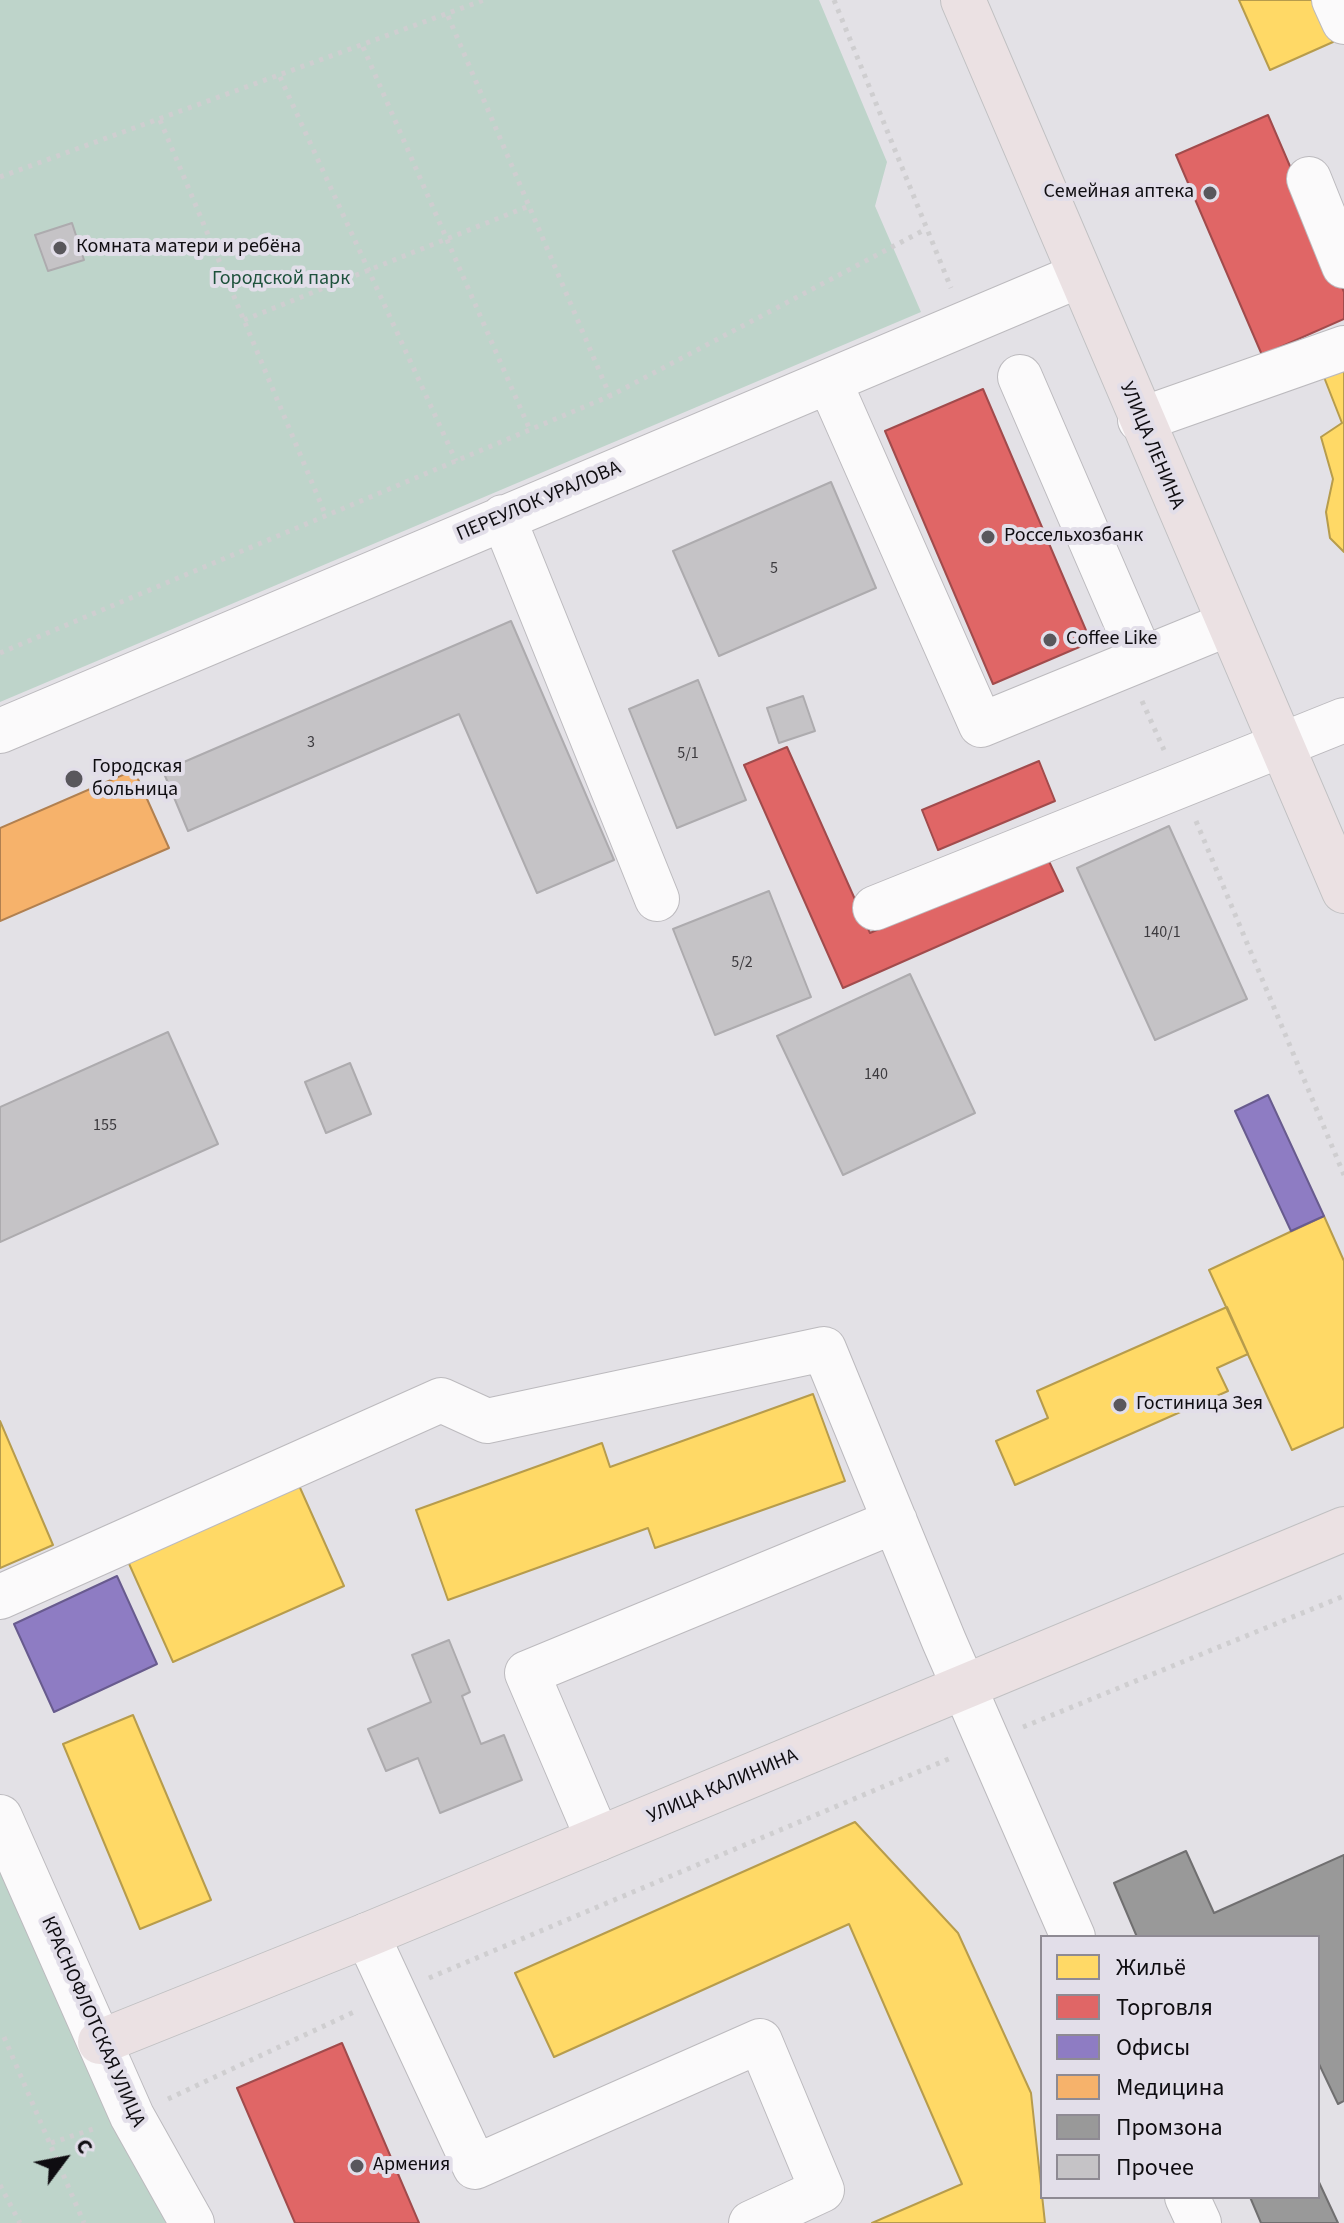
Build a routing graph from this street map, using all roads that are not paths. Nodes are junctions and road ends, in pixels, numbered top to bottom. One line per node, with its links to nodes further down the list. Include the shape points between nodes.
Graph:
1 (963, 0): 6 (main road, УЛИЦА ЛЕНИНА)
2 (1334, 0): 3 (street)
3 (1344, 22)
4 (1309, 179): 5 (street)
5 (1344, 266)
6 (1078, 276): 9 (street, ПЕРЕУЛОК УРАЛОВА); 10 (main road, УЛИЦА ЛЕНИНА)
7 (1344, 348): 10 (street)
8 (1020, 377): 13 (street)
9 (829, 381): 11 (street, ПЕРЕУЛОК УРАЛОВА); 13 (street, via 981,725)
10 (1140, 420): 12 (main road, УЛИЦА ЛЕНИНА)
11 (503, 517): 15 (street, ПЕРЕУЛОК УРАЛОВА); 19 (street)
12 (1228, 624): 13 (street); 16 (main road, УЛИЦА ЛЕНИНА)
13 (1141, 657)
14 (1344, 720): 16 (street)
15 (0, 731)
16 (1280, 744): 17 (main road, УЛИЦА ЛЕНИНА); 20 (street)
17 (1333, 836): 18 (main road, УЛИЦА ЛЕНИНА)
18 (1344, 891)
19 (657, 899)
20 (875, 908)
21 (895, 1521): 23 (street, via 824,1349 487,1421 441,1400); 24 (street); 26 (street, via 527,1673)
22 (1344, 1529): 24 (main road, УЛИЦА КАЛИНИНА)
23 (0, 1597)
24 (964, 1686): 26 (main road, УЛИЦА КАЛИНИНА); 28 (street)
25 (0, 1817): 29 (street, КРАСНОФЛОТСКАЯ УЛИЦА)
26 (598, 1839): 27 (main road, УЛИЦА КАЛИНИНА)
27 (367, 1935): 29 (main road, УЛИЦА КАЛИНИНА); 32 (street, via 475,2167 760,2041 822,2190)
28 (1072, 1935)
29 (100, 2042): 31 (street, КРАСНОФЛОТСКАЯ УЛИЦА, via 132,2116)
30 (1188, 2199): 33 (street)
31 (192, 2223)
32 (751, 2223)
33 (1199, 2223)

